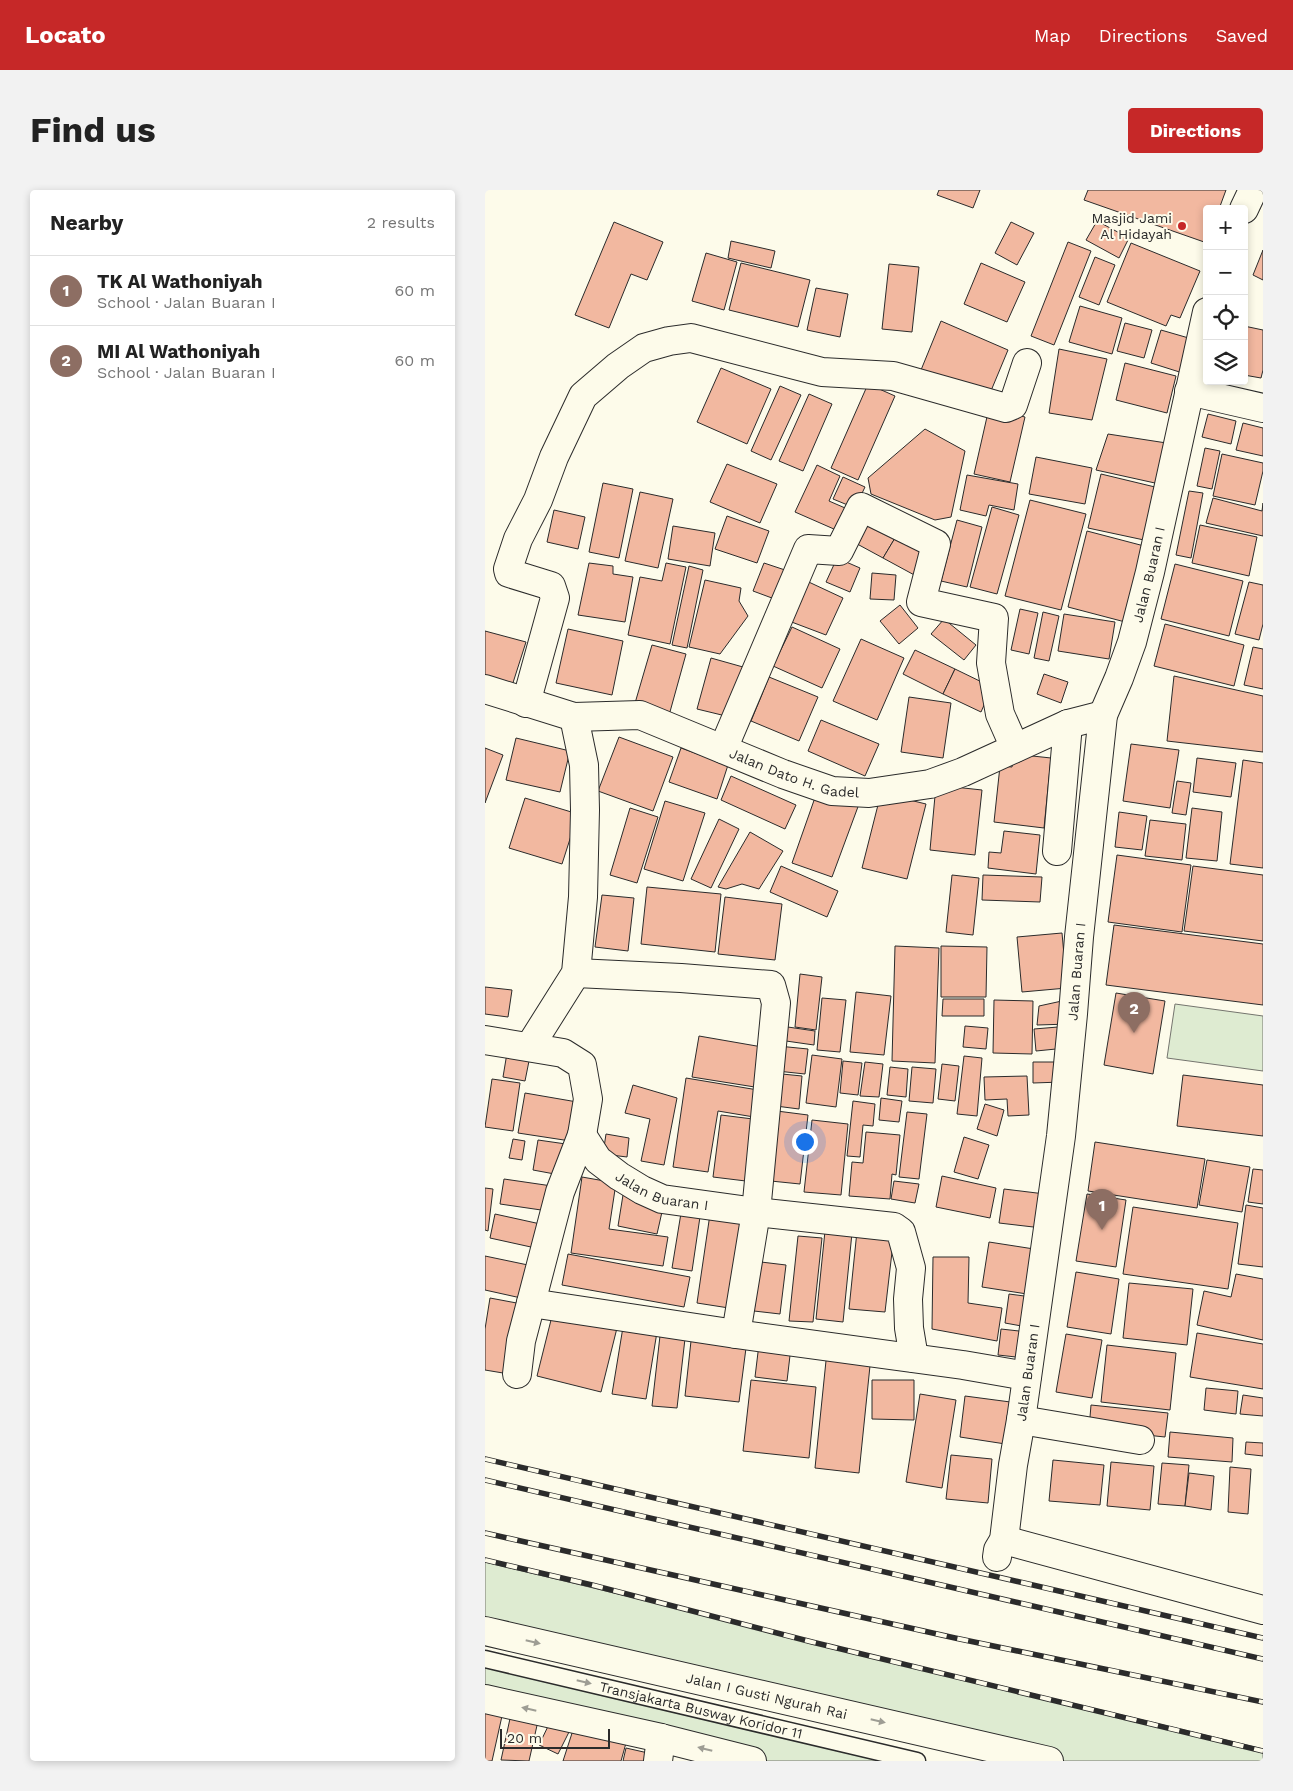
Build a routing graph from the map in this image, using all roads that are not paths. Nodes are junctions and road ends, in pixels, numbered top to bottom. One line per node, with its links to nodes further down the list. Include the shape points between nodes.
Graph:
1 (1253, 190): 2 (street)
2 (1246, 205)
3 (1203, 330): 5 (street, Jalan Buaran I)
4 (1027, 363): 8 (street, via 1013,405 1006,408 893,376 822,372 691,338 644,348 583,396 507,569 509,573 551,586 555,598)
5 (1189, 391): 6 (street); 9 (street, Jalan Buaran I, via 1134,634)
6 (1263, 408)
7 (485, 688): 8 (street, Jalan Dato H. Gadel)
8 (526, 703): 10 (street, Jalan Dato H. Gadel)
9 (1103, 715): 11 (street, Jalan Dato H. Gadel); 24 (street, Jalan Buaran I, via 1061,1136)
10 (573, 718): 12 (street, Jalan Dato H. Gadel, via 639,715); 15 (street, via 584,765 585,810 583,897)
11 (1068, 724): 13 (street, Jalan Dato H. Gadel); 14 (street)
12 (723, 748): 13 (street, Jalan Dato H. Gadel, via 832,791 869,793 930,784); 13 (street, via 808,550 839,551 861,507 936,544 921,602 994,618 991,663 1000,714)
13 (1015, 748)
14 (1057, 851)
15 (576, 973): 17 (street); 19 (street, via 771,985 776,1003)
16 (485, 1040): 17 (street)
17 (530, 1046): 18 (street, via 563,1053 583,1065 587,1099)
18 (582, 1135): 19 (street, Jalan Buaran I, via 598,1160 619,1176 662,1199); 20 (street, via 561,1192)
19 (756, 1212): 21 (street); 22 (street, Jalan Buaran I, via 894,1227 901,1232 911,1268 908,1299)
20 (531, 1303): 21 (street); 23 (street)
21 (736, 1334): 22 (street)
22 (914, 1358): 24 (street)
23 (517, 1374)
24 (1027, 1376): 25 (street, Jalan Buaran I)
25 (1021, 1420): 26 (street); 27 (street, Jalan Buaran I, via 1000,1549)
26 (1140, 1440)
27 (1263, 1610)
28 (485, 1631): 34 (street, Jalan I Gusti Ngurah Rai, one-way to 34)
29 (485, 1659): 33 (lane, Transjakarta Busway Koridor 11, one-way to 33)
30 (485, 1699): 31 (street, one-way to 30)
31 (660, 1749): 32 (street, one-way to 31)
32 (752, 1761)
33 (917, 1761)
34 (1049, 1761)

